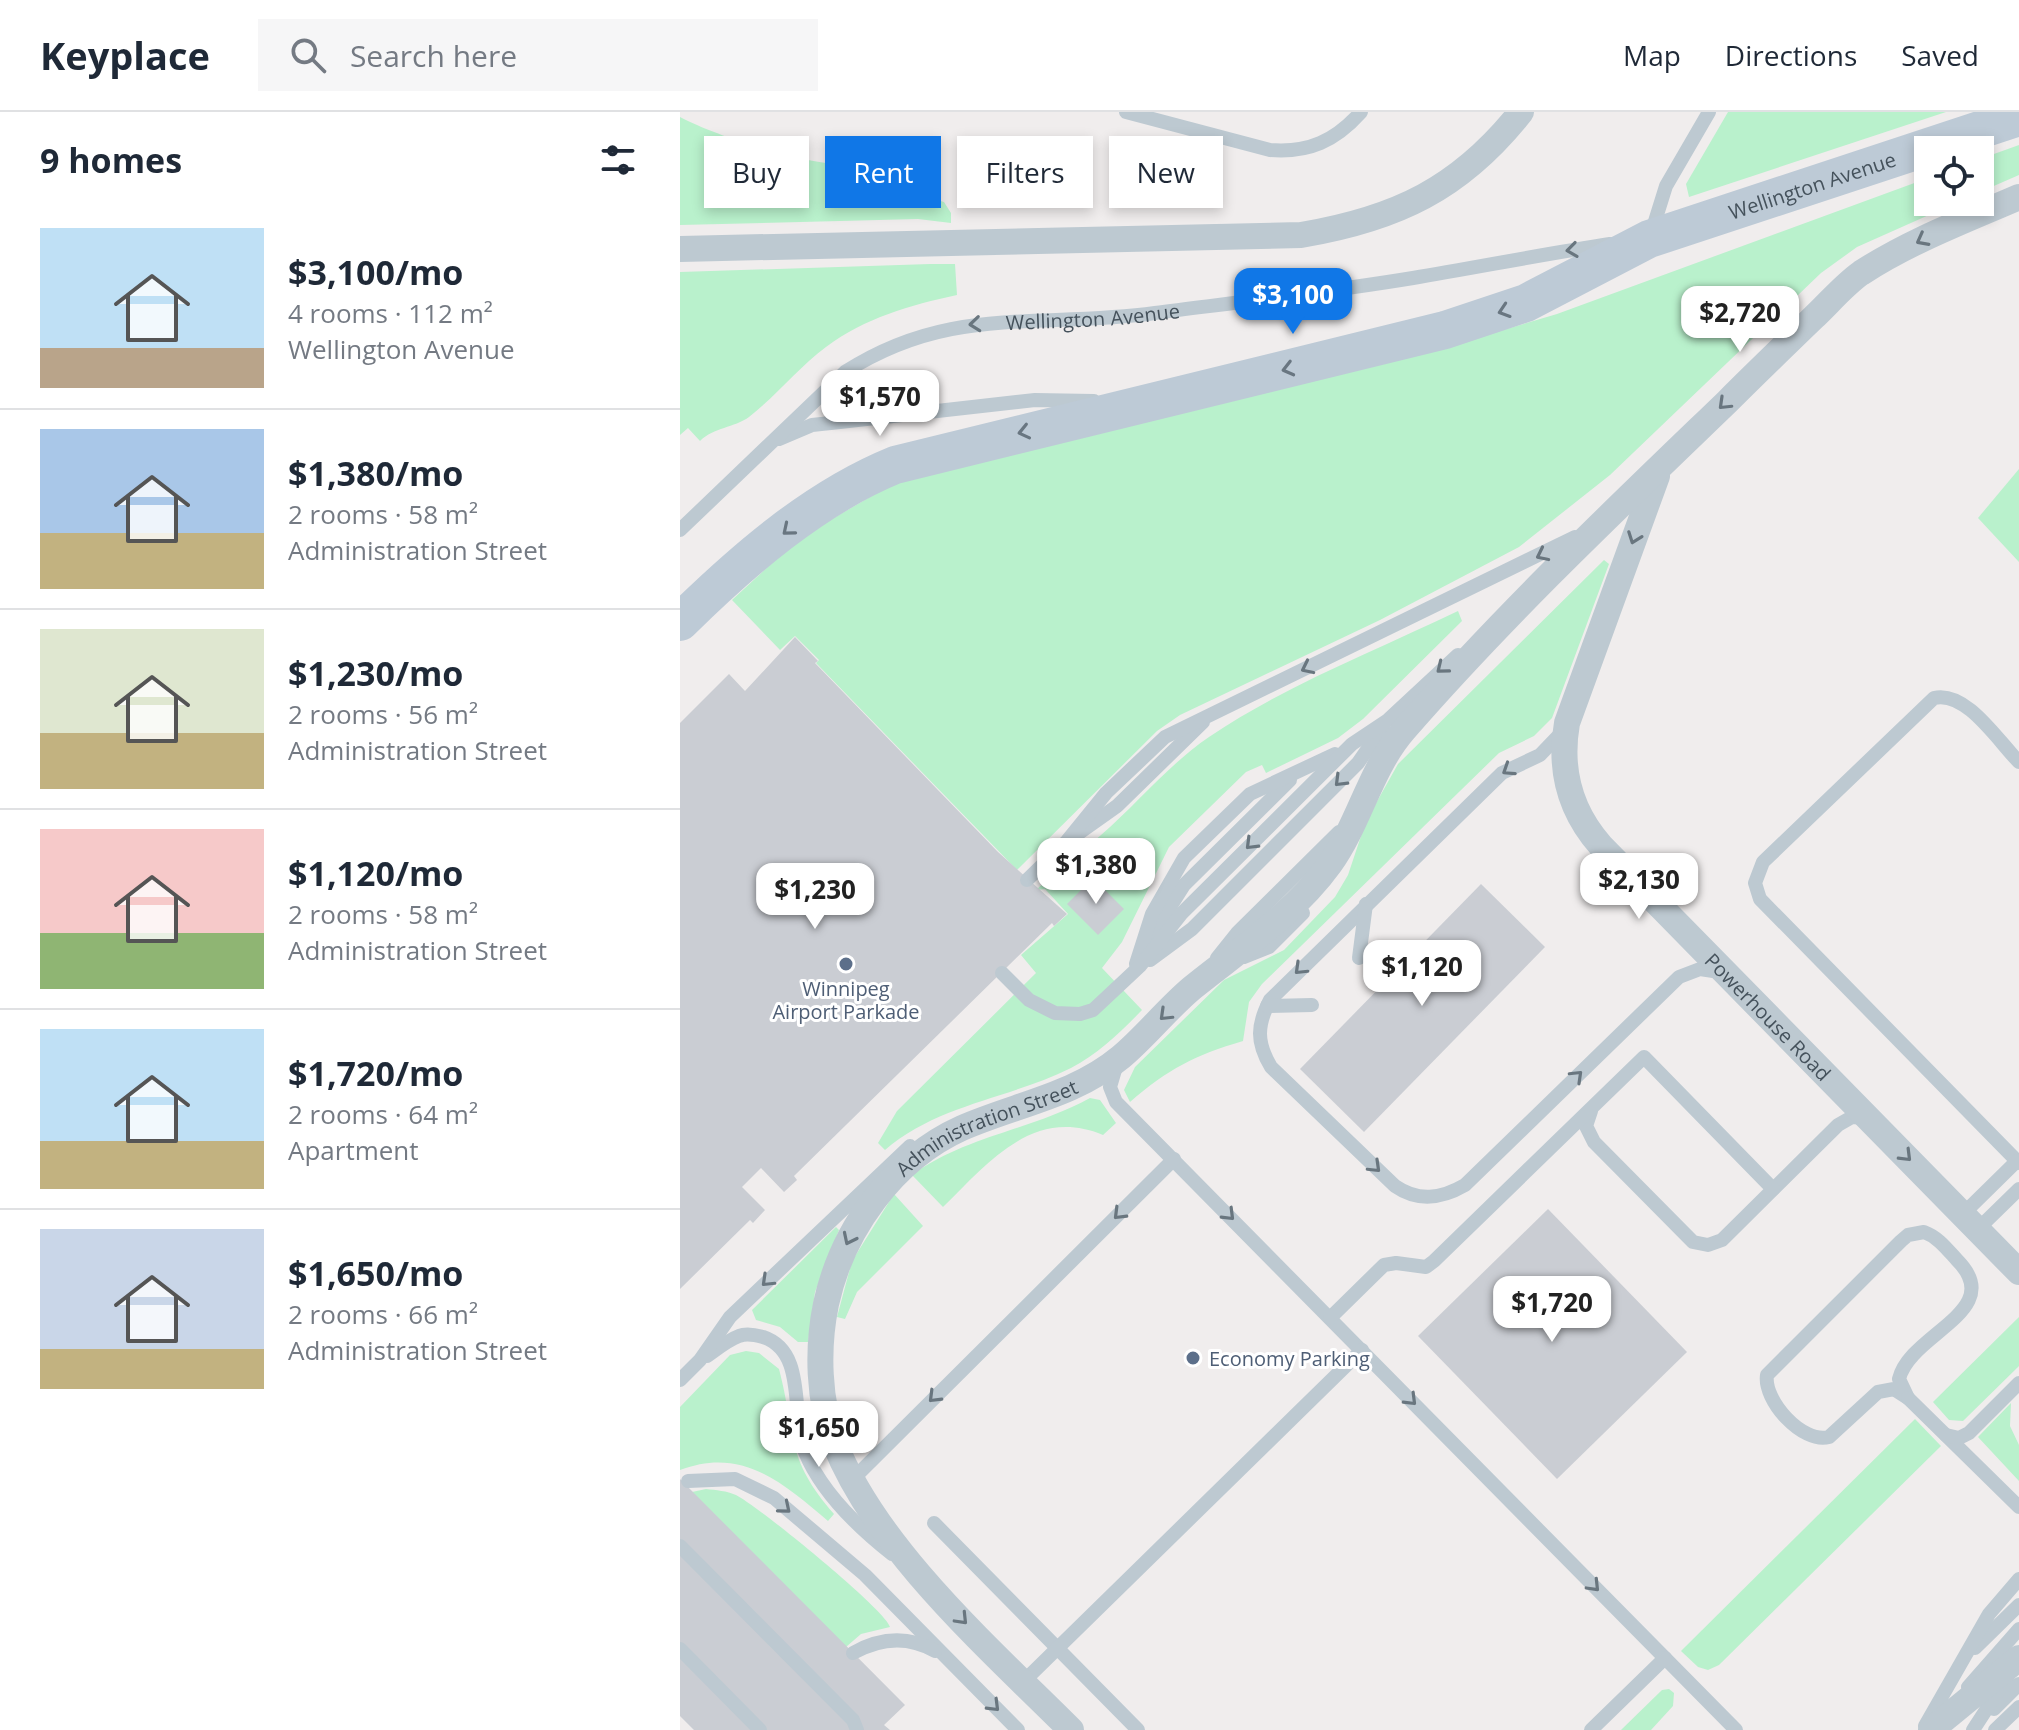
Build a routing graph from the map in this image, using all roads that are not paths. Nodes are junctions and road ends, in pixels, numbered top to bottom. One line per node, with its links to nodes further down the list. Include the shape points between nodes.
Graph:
1 (1126, 112): 2 (lane, via 1295,152 1317,147)
2 (1361, 112)
3 (1521, 112): 8 (street, via 1469,169 1440,189 1403,209 1301,235)
4 (1709, 112): 7 (lane, via 1666,186)
5 (2019, 117): 7 (main road, Wellington Avenue)
6 (2019, 197): 10 (street, one-way to 10, via 1930,235 1858,275)
7 (1649, 239): 9 (main road, Wellington Avenue, one-way to 9, via 1526,303 1445,330); 13 (lane, Wellington Avenue, one-way to 13, via 1129,317 985,323 923,334 845,372)
8 (680, 249)
9 (1155, 401): 12 (lane, Wellington Avenue, via 1035,400 812,425 751,457); 15 (main road, Wellington Avenue, one-way to 15, via 923,455 864,478 807,514)
10 (1661, 465): 11 (street); 17 (street, Powerhouse Road, one-way to 17)
11 (1630, 497): 14 (street); 21 (lane, one-way to 21, via 1557,548 1165,737)
12 (680, 520)
13 (680, 530)
14 (1523, 601): 16 (lane, one-way to 16, via 1428,679); 20 (street, Administration Street, via 1401,733)
15 (680, 622)
16 (1388, 720): 18 (lane); 24 (lane, one-way to 24, via 1358,763 1192,929)
17 (1567, 723): 22 (lane, one-way to 22, via 1552,746 1502,773); 26 (street, Powerhouse Road, via 1566,775 1589,832)
18 (1352, 744): 24 (lane, one-way to 24); 24 (lane, via 1250,794 1184,858 1152,914)
19 (2019, 762): 37 (lane, via 1962,704 1948,696 1934,698 1763,862 1755,883 1760,899)
20 (1357, 810): 27 (lane, via 1237,933); 27 (street, Administration Street, via 1335,857 1250,945)
21 (1027, 880)
22 (1366, 904): 23 (lane); 29 (lane, one-way to 29)
23 (1359, 958)
24 (1140, 961): 25 (lane, via 1093,1010 1066,1015 1029,1000)
25 (1002, 973)
26 (1727, 975): 29 (lane, one-way to 26, via 1258,1034 1271,1067 1395,1186 1427,1198 1465,1185 1679,977 1700,969); 31 (street, Powerhouse Road)
27 (1190, 990): 30 (street, Administration Street, one-way to 30)
28 (1312, 1005): 29 (lane)
29 (1267, 1006)
30 (1124, 1055): 33 (street, Administration Street, via 1070,1090); 36 (lane, via 1113,1071 1112,1094)
31 (1841, 1090): 34 (lane, via 1847,1104); 35 (street, Powerhouse Road)
32 (1599, 1101): 38 (lane, via 1644,1057); 38 (lane, via 1587,1119 1589,1134 1693,1242 1708,1245 1722,1240); 42 (lane, via 1434,1261 1426,1267 1384,1265)
33 (982, 1121): 44 (lane, one-way to 44, via 942,1129 903,1151 730,1317); 49 (street, Administration Street, one-way to 49, via 939,1141 881,1192 851,1234 833,1280 822,1330 821,1382 829,1428)
34 (1838, 1125): 35 (lane, via 1861,1116); 38 (lane)
35 (1875, 1125): 40 (street, Powerhouse Road, one-way to 40)
36 (1174, 1159): 42 (lane, one-way to 42); 49 (lane, one-way to 49)
37 (2018, 1162): 40 (lane)
38 (1773, 1189)
39 (2019, 1189): 40 (lane)
40 (1970, 1222): 41 (street, Powerhouse Road)
41 (2019, 1272)
42 (1330, 1318): 43 (lane)
43 (1362, 1350): 59 (lane); 62 (lane, one-way to 62)
44 (700, 1360): 45 (lane); 55 (lane, via 740,1336 759,1336 782,1348 791,1364 799,1435 818,1477 878,1544)
45 (680, 1380)
46 (2019, 1383): 48 (lane, via 1964,1436)
47 (1908, 1398): 47 (lane, via 1899,1379 1906,1364 1973,1293 1968,1271 1924,1232 1901,1241 1771,1368 1766,1383 1771,1399 1801,1429 1821,1439 1835,1433 1878,1392 1894,1389); 48 (lane)
48 (1942, 1433): 51 (lane)
49 (852, 1480): 55 (street, Administration Street)
50 (688, 1481): 61 (lane, one-way to 61, via 735,1479 774,1498 865,1575)
51 (2019, 1507)
52 (934, 1523): 59 (lane)
53 (680, 1546): 71 (lane, via 853,1720)
54 (2019, 1579): 64 (lane, via 1997,1602)
55 (925, 1580): 65 (street, Administration Street, one-way to 65)
56 (2019, 1605): 64 (lane)
57 (2019, 1629): 69 (lane)
58 (680, 1649): 70 (lane)
59 (1058, 1649): 65 (lane); 74 (lane)
60 (853, 1653): 61 (lane, via 877,1642 903,1640)
61 (945, 1658): 72 (lane, one-way to 72)
62 (1665, 1658): 75 (lane); 76 (lane)
63 (2019, 1658): 68 (lane); 69 (street)
64 (1955, 1674): 69 (lane)
65 (1023, 1682): 73 (street, Administration Street)
66 (2019, 1684): 68 (lane)
67 (2019, 1707): 77 (lane)
68 (1975, 1728)
69 (1929, 1729)
70 (760, 1730)
71 (857, 1730)
72 (1018, 1730)
73 (1071, 1730)
74 (1138, 1730)
75 (1591, 1730)
76 (1736, 1730)
77 (1995, 1730)

